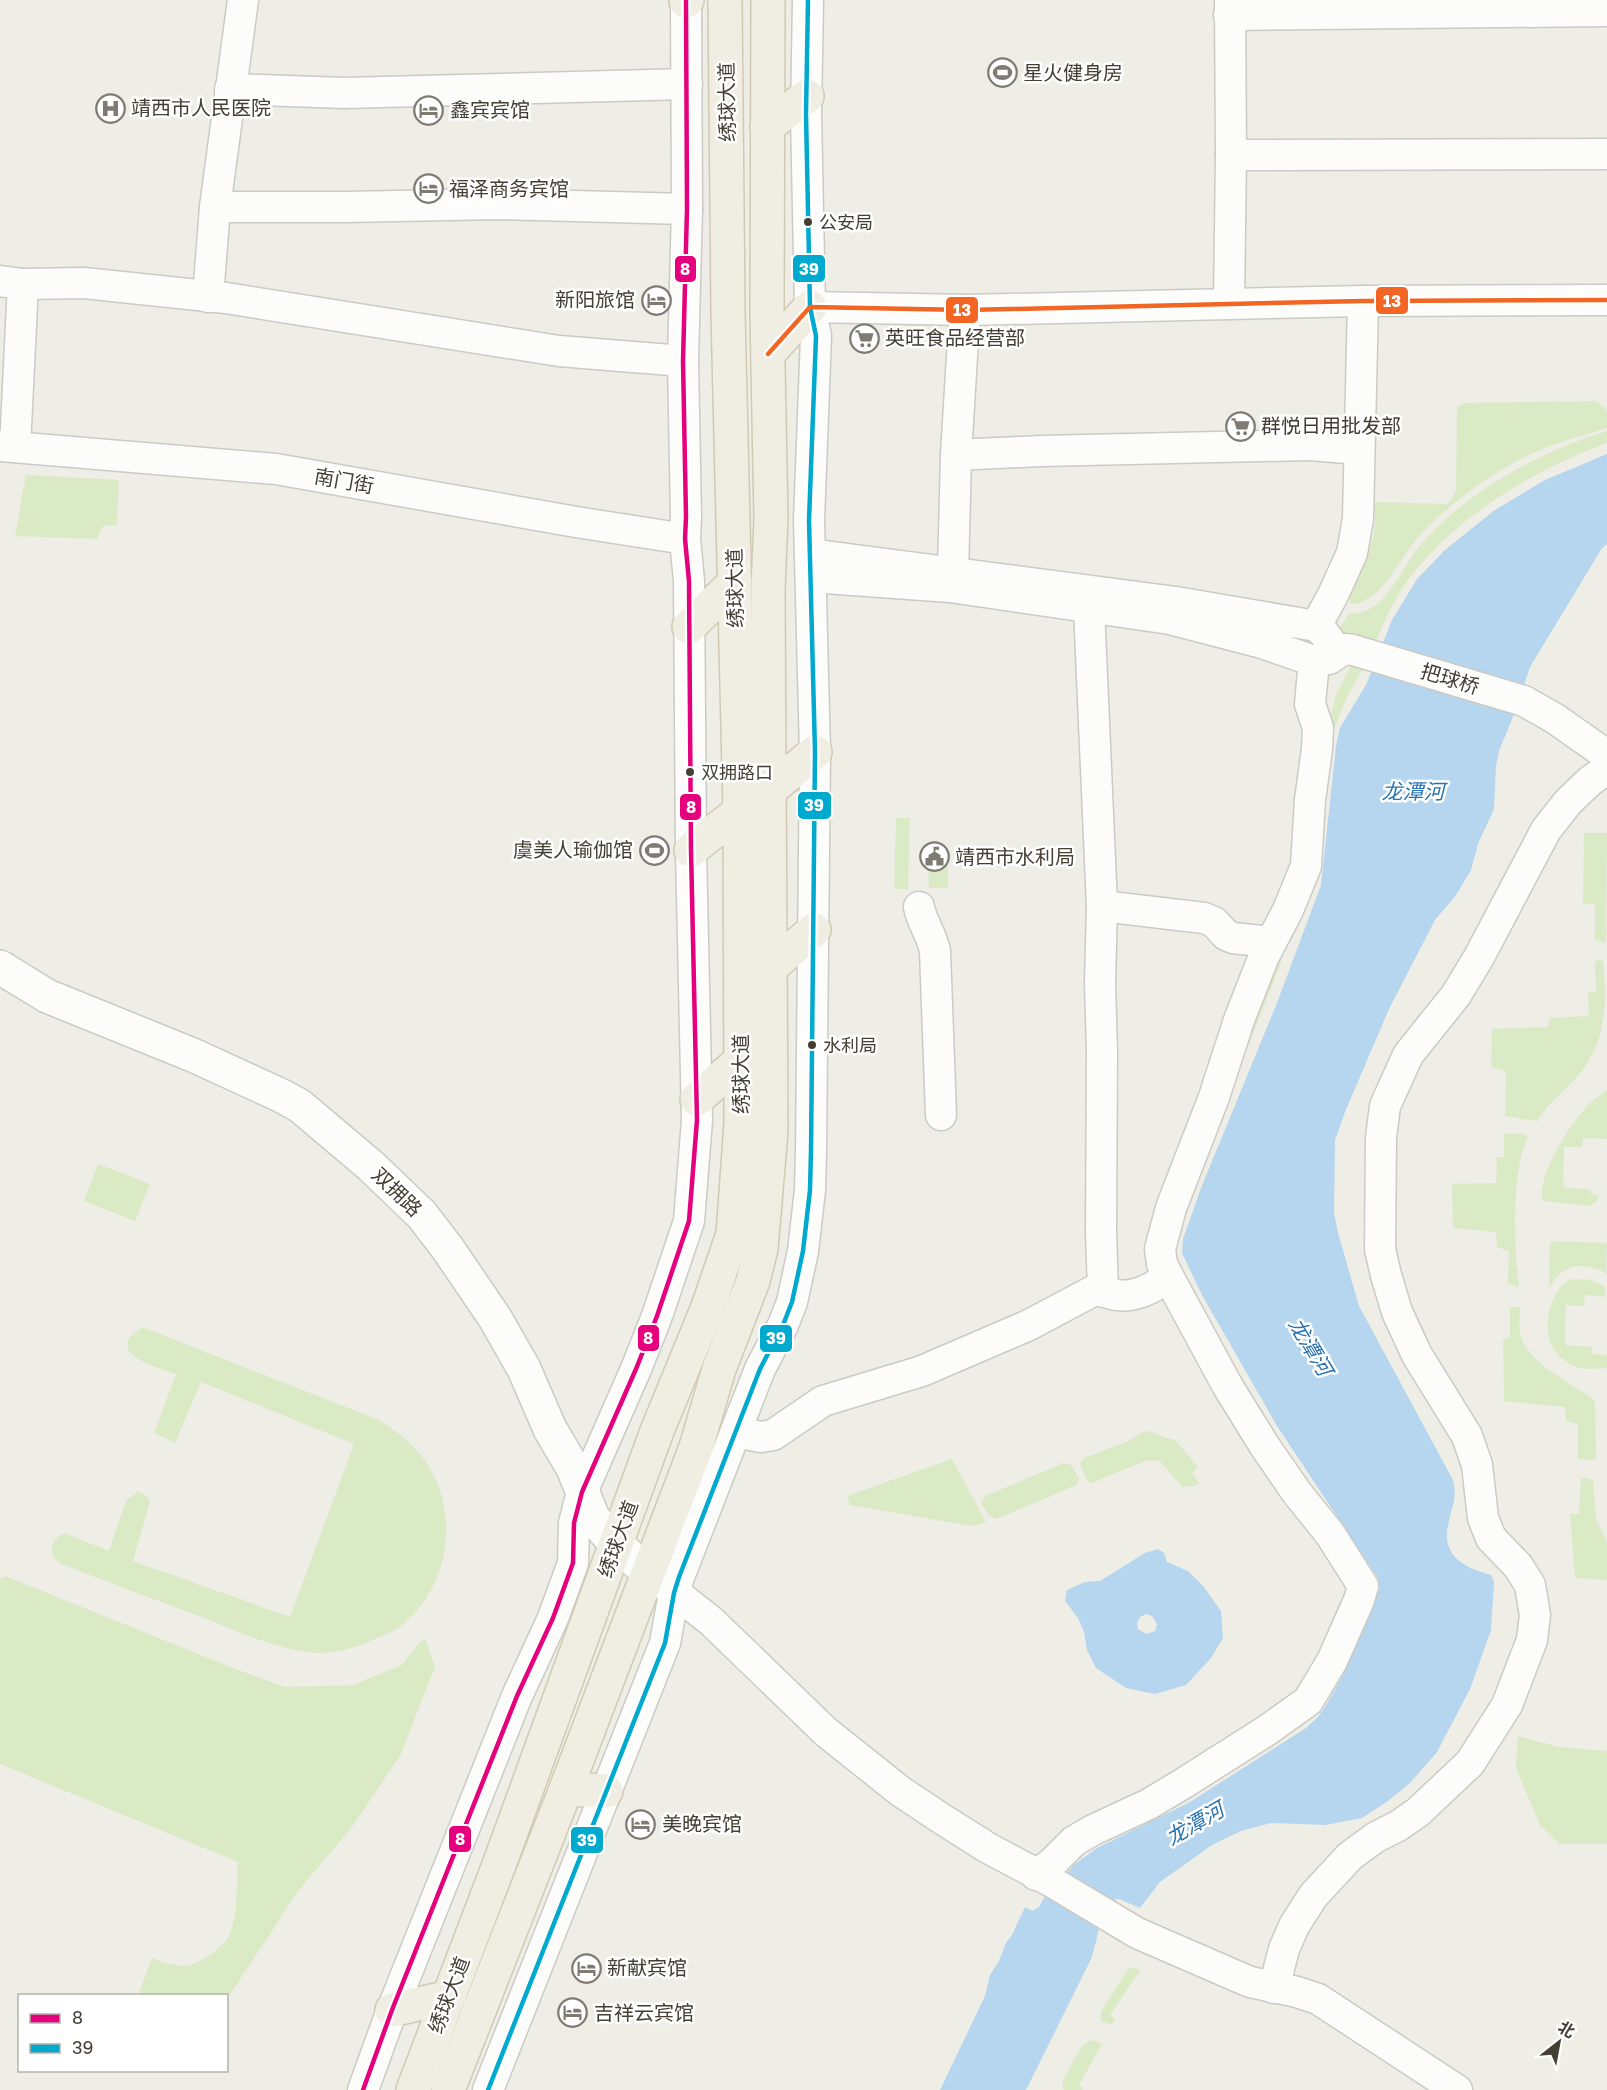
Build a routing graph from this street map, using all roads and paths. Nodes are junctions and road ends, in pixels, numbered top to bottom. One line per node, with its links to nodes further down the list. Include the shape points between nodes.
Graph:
1 (243, 0): 9 (street)
2 (686, 0): 8 (street)
3 (726, 0): 31 (main road, 绣球大道, via 726,237)
4 (768, 0): 11 (main road, 绣球大道)
5 (808, 0): 10 (street)
6 (1230, 7): 7 (street); 12 (street)
7 (1607, 11)
8 (687, 84): 9 (street, via 344,93); 15 (street)
9 (230, 89): 14 (street)
10 (807, 96): 11 (main road); 21 (street)
11 (768, 127): 23 (main road, 绣球大道)
12 (1231, 154): 13 (street); 20 (street)
13 (1607, 154)
14 (215, 207): 15 (street, via 498,204); 17 (street)
15 (687, 209): 24 (street)
16 (11, 283): 17 (street, via 84,283); 25 (street)
17 (208, 297): 24 (street, via 559,351)
18 (1607, 300): 19 (street)
19 (1363, 301): 20 (street); 26 (street)
20 (1230, 304): 22 (street)
21 (810, 307): 22 (street); 23 (main road); 29 (street, via 816,336)
22 (967, 310): 27 (street)
23 (768, 354): 39 (main road, 绣球大道)
24 (683, 361): 28 (street)
25 (7, 446): 28 (street, 南门街, via 276,469)
26 (1359, 449): 27 (street, via 1310,445); 33 (street, via 1358,519 1352,554)
27 (956, 455): 30 (street)
28 (685, 539): 34 (street)
29 (811, 565): 30 (street); 32 (street, 把球桥); 36 (street)
30 (952, 573): 33 (street, via 1176,602)
31 (735, 582): 34 (main road); 40 (main road, 绣球大道)
32 (1089, 608): 35 (street, 把球桥, via 1170,619); 42 (street)
33 (1316, 626): 35 (street, via 1324,633)
34 (689, 627): 41 (street)
35 (1326, 657): 37 (street, 把球桥, via 1353,650 1524,701); 45 (street, via 1310,704 1318,728 1306,866)
36 (815, 752): 39 (main road); 44 (street)
37 (1607, 755)
38 (1607, 769): 61 (street, via 1568,802 1546,830 1456,995 1408,1055 1385,1106 1381,1138 1380,1249 1397,1312 1417,1354 1467,1436 1477,1465 1483,1518 1491,1538 1530,1585 1532,1640 1508,1705 1470,1763 1418,1812 1350,1856 1313,1896 1284,1949)
39 (768, 791): 47 (main road, 绣球大道)
40 (740, 811): 41 (main road); 48 (main road, 绣球大道)
41 (691, 850): 49 (street)
42 (1102, 906): 45 (street, via 1204,918 1233,938); 52 (street)
43 (919, 907): 50 (street, via 935,951)
44 (814, 930): 47 (main road); 53 (street, via 810,1190 803,1251 792,1302)
45 (1270, 942): 51 (street, via 1166,1226 1160,1250)
46 (0, 967): 54 (street, 双拥路, via 47,996 282,1096 300,1106 370,1166 422,1215 495,1318 524,1369)
47 (770, 968): 56 (main road, 绣球大道, via 771,1131 761,1250 696,1447)
48 (741, 1060): 49 (main road); 55 (main road, 绣球大道, via 733,1234)
49 (697, 1099): 54 (street, via 686,1233 636,1369)
50 (941, 1115)
51 (1168, 1276): 52 (street, via 1159,1285 1129,1296); 60 (street, via 1264,1445 1363,1586 1332,1661 1308,1701 1149,1804 1074,1841 1052,1863)
52 (1103, 1290): 53 (street, via 1093,1291 1029,1325 922,1371 823,1401 773,1435)
53 (736, 1432): 57 (street)
54 (582, 1492): 55 (street, 双拥路, via 593,1518); 63 (street, via 574,1523 573,1563)
55 (616, 1544): 56 (street, 双拥路); 62 (main road, 绣球大道)
56 (648, 1572): 57 (street); 58 (main road, 绣球大道)
57 (674, 1593): 59 (street, via 665,1643); 60 (street, via 711,1621 826,1732 900,1791)
58 (566, 1789): 59 (main road); 66 (main road, 绣球大道)
59 (606, 1791): 67 (street)
60 (1044, 1879): 61 (street, via 1137,1934)
61 (1274, 1988): 68 (street, via 1318,1999)
62 (448, 1997): 63 (main road); 65 (main road, 绣球大道)
63 (392, 2010): 64 (street)
64 (363, 2090)
65 (413, 2090)
66 (448, 2090)
67 (488, 2090)
68 (1458, 2090)

